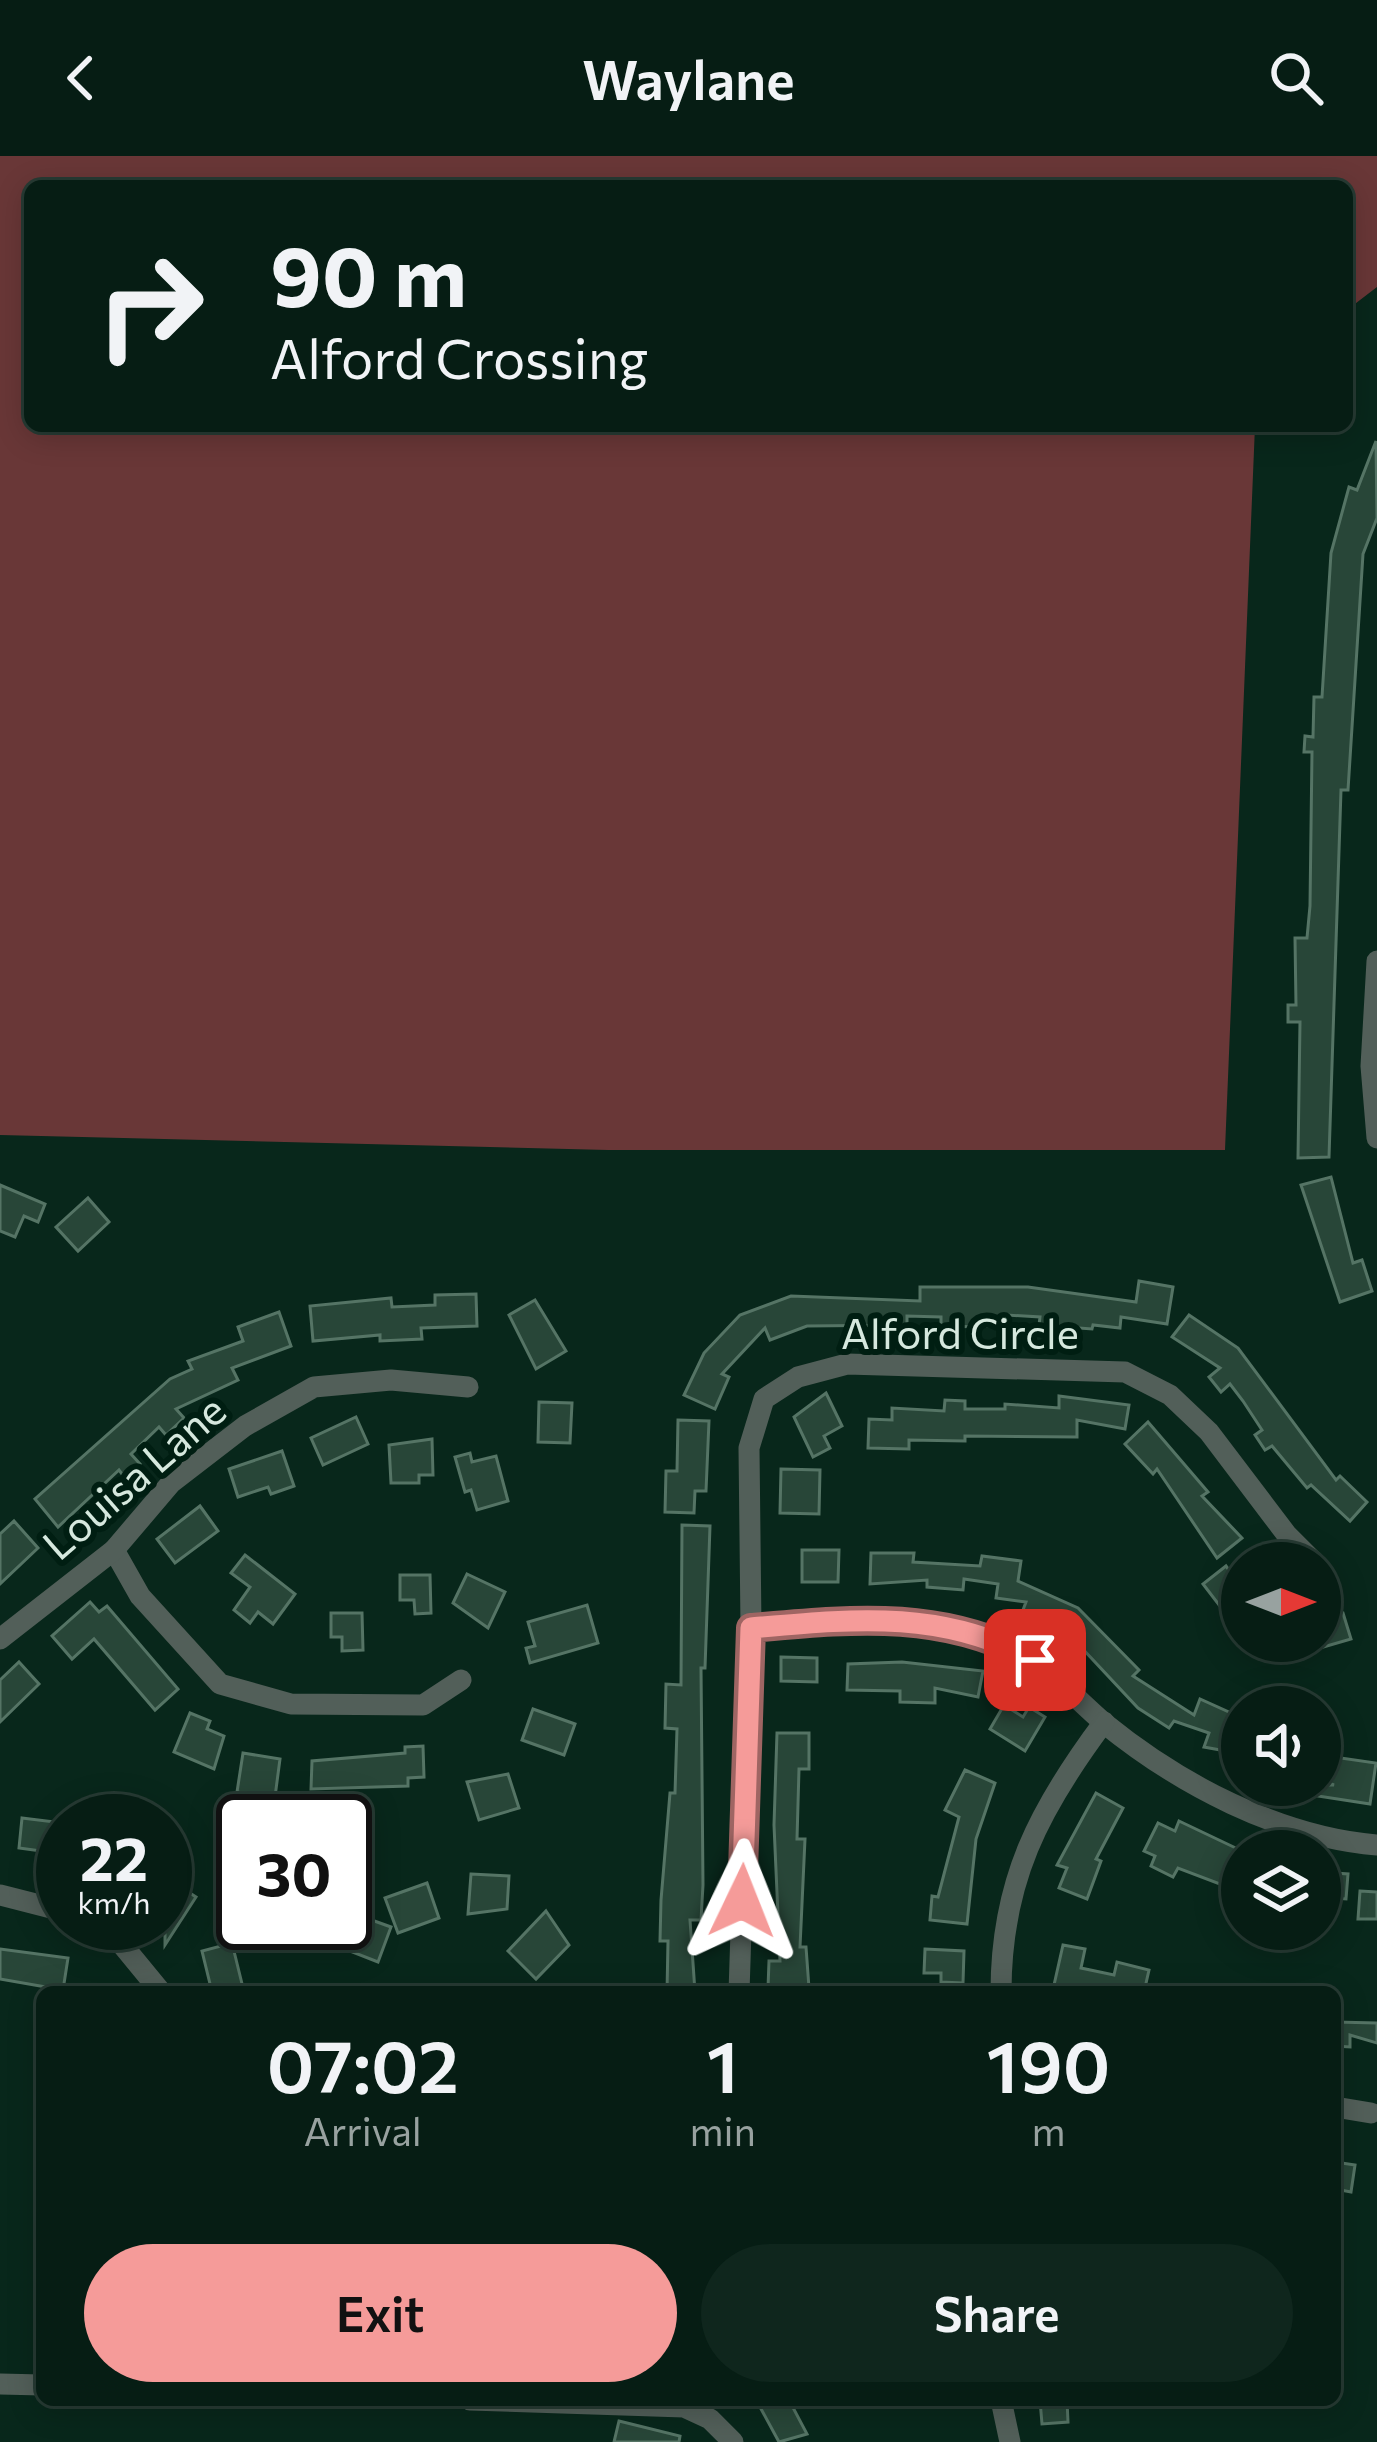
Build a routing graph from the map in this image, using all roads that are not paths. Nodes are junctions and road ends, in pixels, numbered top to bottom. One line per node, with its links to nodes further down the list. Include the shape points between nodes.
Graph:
1 (1377, 961): 2 (street)
2 (1377, 1138)
3 (468, 1387): 5 (street, Louisa Lane, via 392,1380 314,1387 245,1426 171,1483)
4 (1294, 1542): 6 (street, Alford Circle, via 1209,1432 1170,1394 1126,1372 847,1364 798,1377 764,1400 749,1448)
5 (114, 1550): 7 (street, Louisa Lane); 8 (street, via 140,1596 220,1684 292,1704 423,1705)
6 (751, 1628): 9 (street, via 838,1621 967,1629 1035,1660); 15 (street, Alford Circle)
7 (0, 1639)
8 (461, 1680)
9 (1104, 1722): 10 (street, via 1229,1801 1287,1825); 16 (street, via 1043,1809 1024,1852 1008,1910)
10 (1377, 1845)
11 (0, 1895): 12 (street)
12 (36, 1904)
13 (126, 1950): 14 (street)
14 (156, 1986)
15 (739, 1986)
16 (1002, 1986)
17 (1341, 2108): 18 (street)
18 (1371, 2114)
19 (0, 2384): 20 (street)
20 (36, 2385)
21 (653, 2406): 23 (street, via 684,2407)
22 (1001, 2406): 24 (street)
23 (733, 2442)
24 (1010, 2442)

